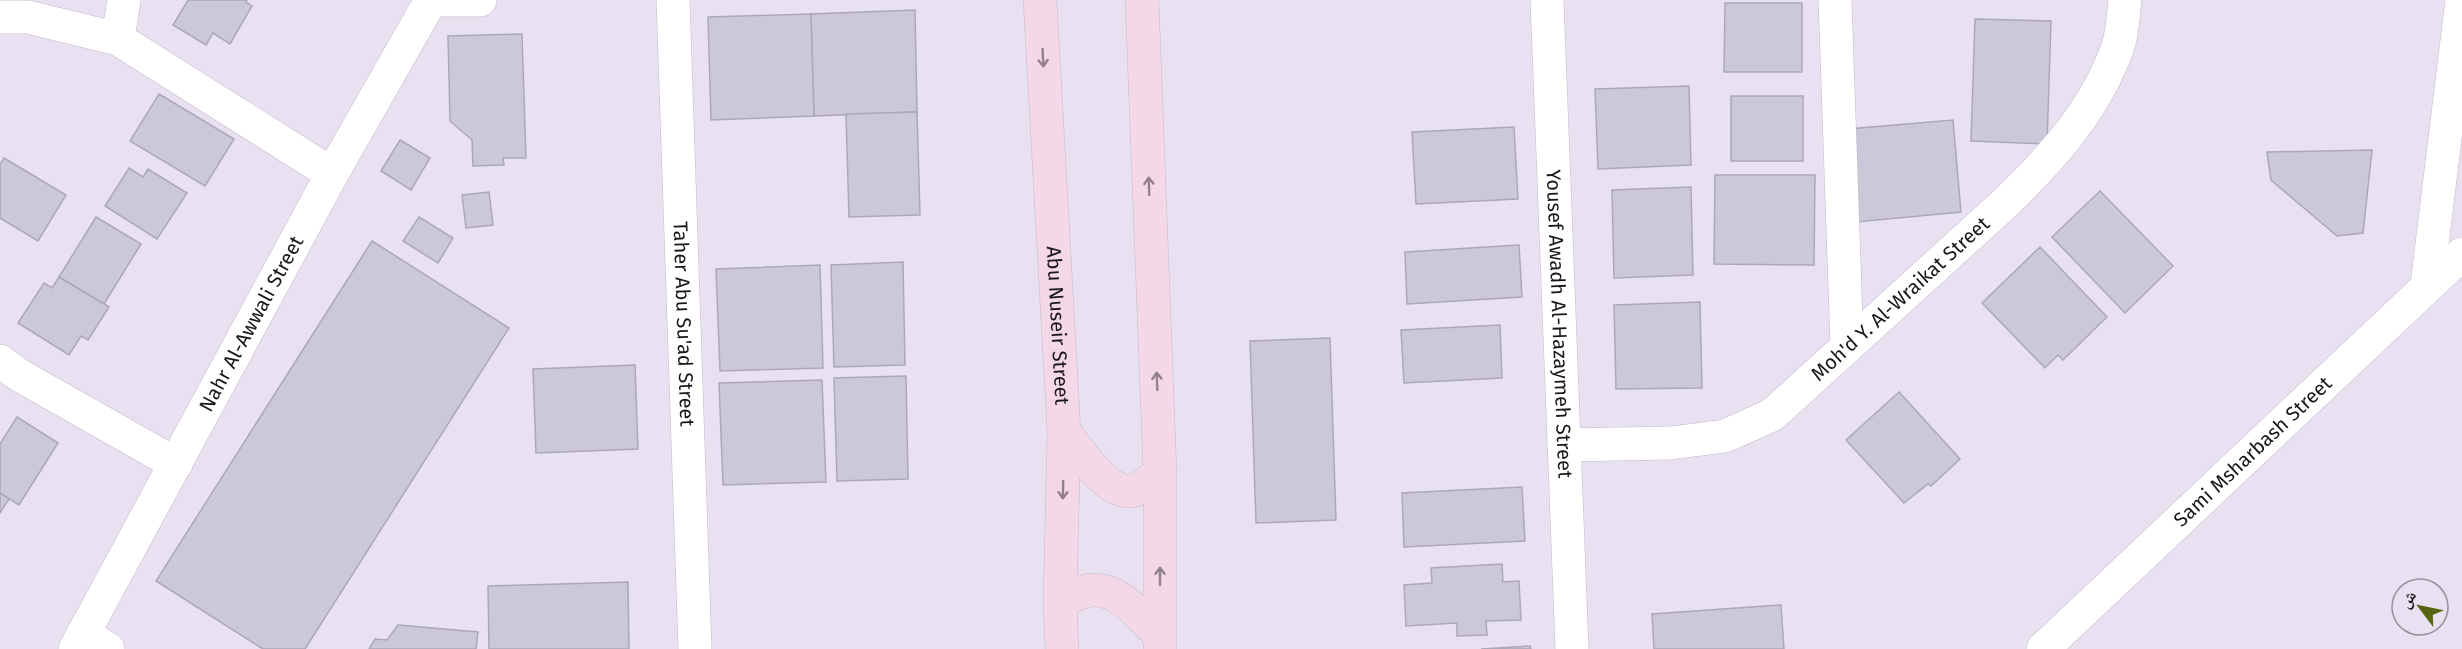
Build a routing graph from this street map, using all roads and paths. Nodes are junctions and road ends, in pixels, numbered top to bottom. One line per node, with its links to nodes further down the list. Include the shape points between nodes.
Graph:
1 (124, 0): 12 (street)
2 (431, 0): 3 (street); 13 (street, Nahr Al-Awwali Street)
3 (480, 0)
4 (673, 0): 25 (street, Taher Abu Su'ad Street)
5 (1040, 0): 18 (main road, Abu Nuseir Street, one-way to 18)
6 (1142, 0): 21 (main road, one-way to 6)
7 (1547, 0): 19 (street, Yousef Awadh Al-Hazaymeh Street)
8 (1834, 0): 16 (street)
9 (2125, 0): 16 (street, Moh'd Y. Al-Wraikat Street, via 2119,44 2093,102 2065,140 2003,205)
10 (2462, 0): 15 (street)
11 (0, 17): 12 (street, via 28,17)
12 (118, 39): 13 (street)
13 (332, 174): 20 (street, Nahr Al-Awwali Street)
14 (2462, 254): 15 (street, Sami Msharbash Street)
15 (2427, 285): 28 (street, Sami Msharbash Street)
16 (1847, 347): 19 (street, Moh'd Y. Al-Wraikat Street, via 1772,415 1725,436 1671,443)
17 (0, 362): 20 (street)
18 (1064, 432): 21 (main road, via 1092,467 1118,489 1138,489); 22 (main road, Abu Nuseir Street, one-way to 22)
19 (1564, 445): 27 (street, Yousef Awadh Al-Hazaymeh Street)
20 (176, 464): 24 (street, Nahr Al-Awwali Street)
21 (1160, 473): 23 (main road, one-way to 21)
22 (1060, 602): 23 (main road, via 1085,591 1110,592 1122,599); 26 (main road, Abu Nuseir Street)
23 (1159, 642)
24 (88, 644)
25 (695, 649)
26 (1062, 649)
27 (1572, 649)
28 (2043, 649)

